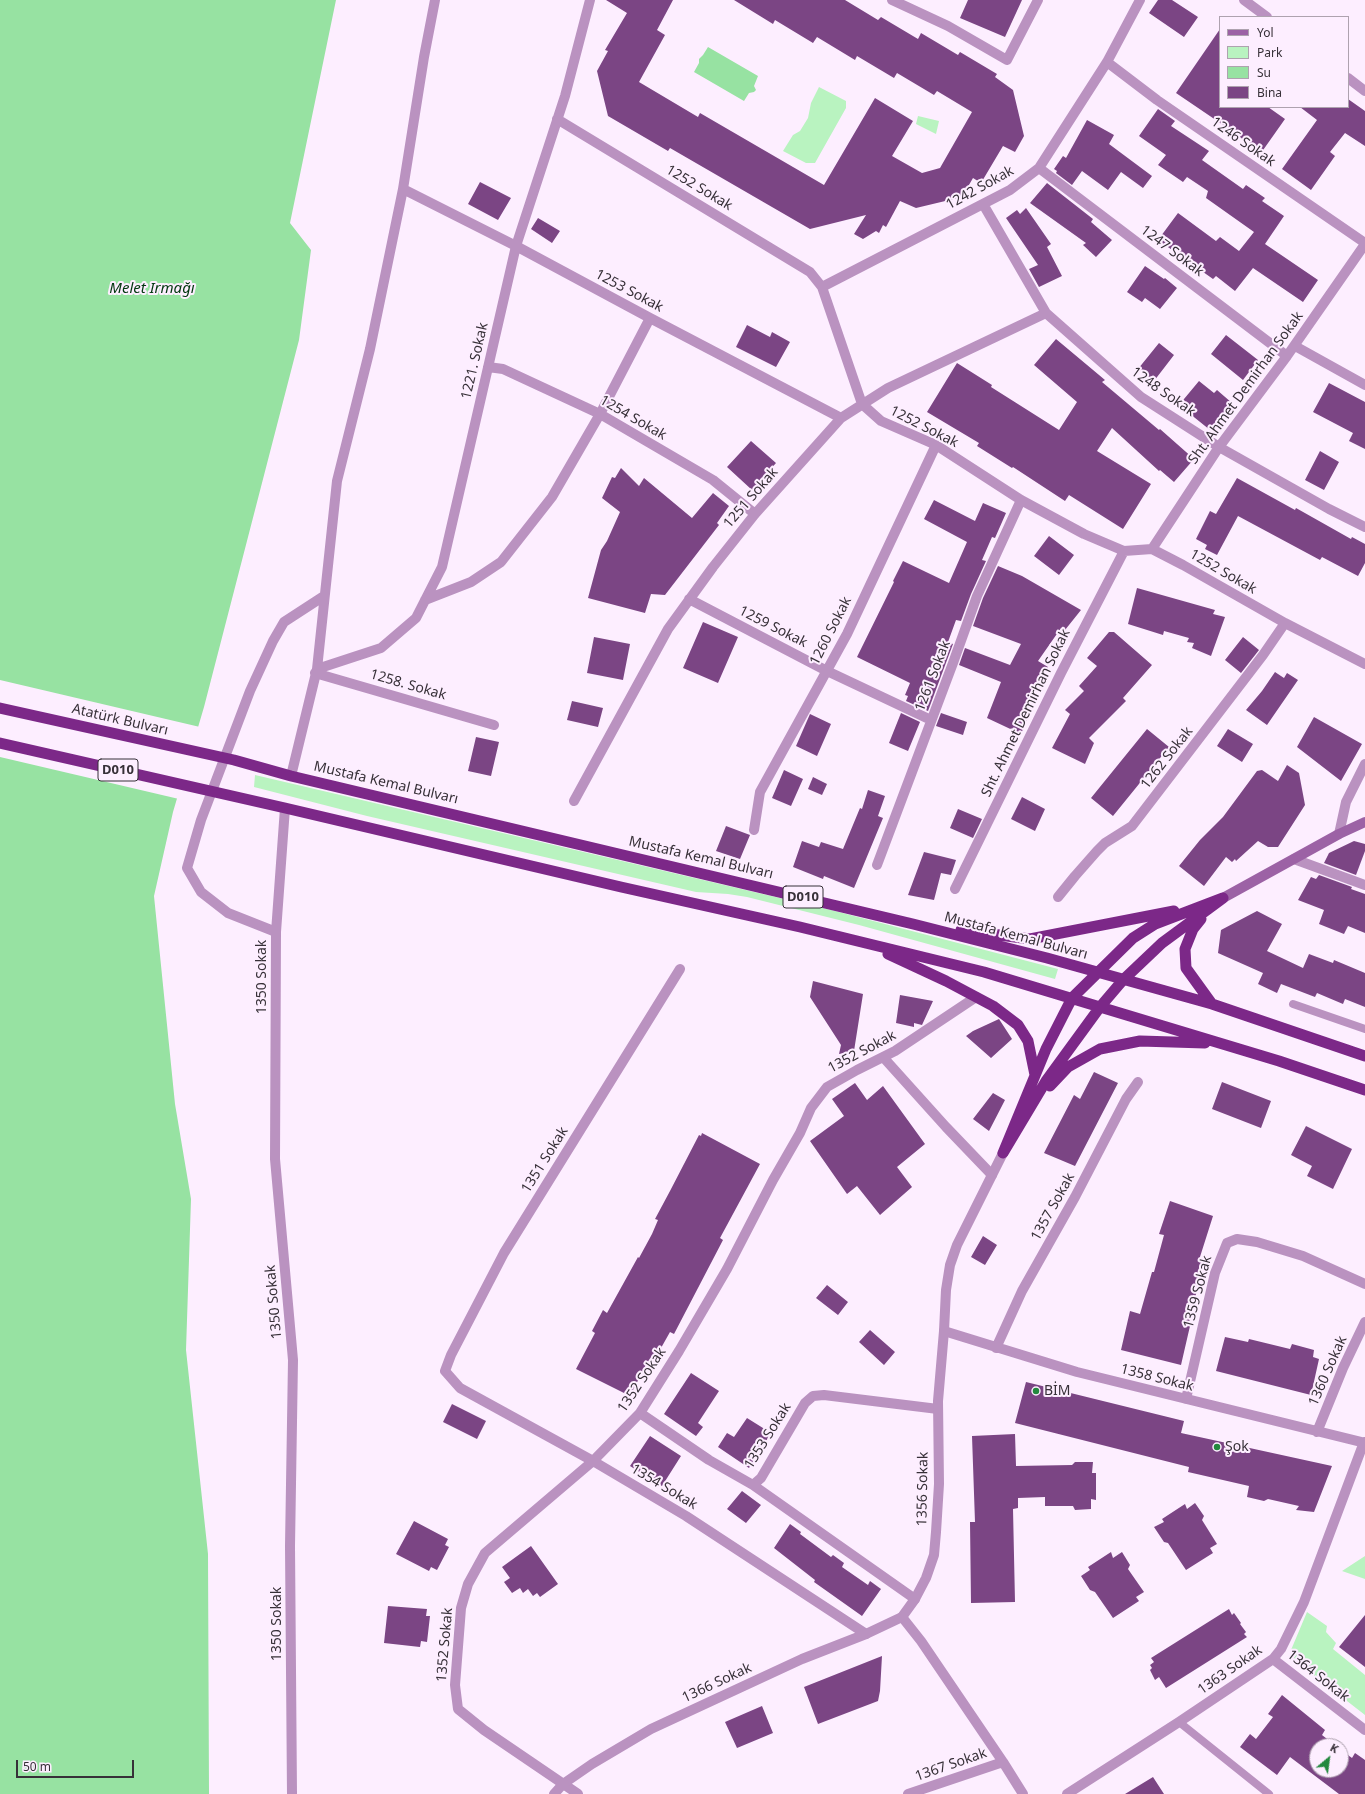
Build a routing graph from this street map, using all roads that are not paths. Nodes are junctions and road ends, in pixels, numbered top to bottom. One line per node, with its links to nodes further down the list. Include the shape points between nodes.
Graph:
1 (435, 0): 13 (street)
2 (590, 0): 11 (street, 1221. Sokak)
3 (892, 0): 4 (street, via 948,26 1007,60)
4 (1038, 0)
5 (1140, 0): 8 (street, 1242 Sokak)
6 (1244, 0): 7 (street)
7 (1266, 16)
8 (1107, 62): 12 (street, 1242 Sokak); 15 (street, 1246 Sokak, via 1157,100)
9 (1349, 79): 10 (street)
10 (1365, 90)
11 (557, 119): 16 (street, 1221. Sokak); 17 (street, 1252 Sokak, via 810,272)
12 (1039, 168): 14 (street, 1242 Sokak, via 1010,190); 21 (street, 1247 Sokak)
13 (403, 188): 16 (street, 1253 Sokak); 34 (street, via 370,348 337,481)
14 (983, 204): 17 (street, 1242 Sokak); 18 (street, 1248 Sokak)
15 (1365, 243): 20 (street, Sht. Ahmet Demirhan Sokak)
16 (516, 246): 19 (street, 1253 Sokak); 22 (street, 1221. Sokak)
17 (822, 287): 24 (street, 1252 Sokak)
18 (1046, 313): 24 (street, 1251 Sokak, via 888,388); 28 (street, 1248 Sokak, via 1141,397)
19 (650, 318): 25 (street); 26 (street, 1253 Sokak)
20 (1295, 346): 21 (street, Sht. Ahmet Demirhan Sokak); 23 (street)
21 (1287, 356): 28 (street, Sht. Ahmet Demirhan Sokak)
22 (488, 367): 25 (street, 1254 Sokak, via 503,369); 35 (street, 1221. Sokak, via 442,567)
23 (1365, 385)
24 (862, 404): 26 (street, 1251 Sokak); 27 (street, 1252 Sokak, via 881,421)
25 (600, 414): 30 (street, 1254 Sokak, via 713,480); 35 (street, via 552,497 502,562 471,582)
26 (841, 418): 30 (street, 1251 Sokak)
27 (936, 445): 29 (street, 1252 Sokak); 40 (street, 1260 Sokak)
28 (1219, 447): 31 (street, 1248 Sokak); 32 (street, Sht. Ahmet Demirhan Sokak)
29 (1021, 500): 33 (street, 1252 Sokak, via 1084,534); 42 (street, 1261 Sokak, via 977,596)
30 (755, 514): 36 (street, 1251 Sokak)
31 (1365, 528)
32 (1152, 549): 33 (street, 1252 Sokak); 37 (street, 1252 Sokak)
33 (1124, 551): 56 (street, Sht. Ahmet Demirhan Sokak)
34 (324, 596): 39 (street); 60 (street, via 284,622 273,641 250,691 201,820 187,868 201,892 228,913)
35 (425, 600): 39 (street, 1221. Sokak, via 416,618 381,648)
36 (689, 600): 40 (street, 1259 Sokak); 48 (street, 1251 Sokak, via 668,628)
37 (1284, 623): 38 (street, 1252 Sokak); 57 (street, 1262 Sokak, via 1263,656 1132,826 1105,843)
38 (1365, 664)
39 (316, 671): 43 (street, 1258. Sokak); 47 (street)
40 (827, 671): 42 (street, 1259 Sokak); 51 (street, 1260 Sokak, via 760,792)
41 (0, 708): 45 (highway, Atatürk Bulvarı / D010)
42 (931, 720): 54 (street, 1261 Sokak)
43 (494, 725)
44 (0, 743): 49 (highway, D010)
45 (234, 760): 47 (highway, Mustafa Kemal Bulvarı / D010)
46 (1365, 764): 52 (street, via 1346,802)
47 (291, 776): 59 (highway, Mustafa Kemal Bulvarı / D010)
48 (574, 801)
49 (285, 808): 60 (street, 1350 Sokak); 61 (highway, D010)
50 (1365, 822): 52 (main road)
51 (754, 830)
52 (1338, 834): 53 (main road)
53 (1294, 859): 55 (street); 58 (main road)
54 (877, 865)
55 (1365, 885)
56 (955, 889)
57 (1058, 897)
58 (1223, 898): 59 (highway, via 1162,914 1030,939); 63 (highway, via 1155,924 1133,938); 64 (highway, via 1162,944); 67 (highway, via 1206,911 1193,929 1185,949 1186,968)
59 (913, 924): 63 (highway, Mustafa Kemal Bulvarı / D010)
60 (276, 932): 100 (street, 1350 Sokak, via 275,1159 293,1360 290,1546)
61 (864, 943): 65 (highway); 66 (highway, D010, via 984,972)
62 (680, 969): 84 (street, 1351 Sokak, via 504,1253)
63 (1098, 973): 64 (highway, Mustafa Kemal Bulvarı / D010); 66 (highway)
64 (1123, 980): 67 (highway, Mustafa Kemal Bulvarı / D010); 69 (highway)
65 (976, 997): 73 (street, 1352 Sokak); 74 (highway, via 1018,1025 1028,1041)
66 (1072, 998): 69 (highway, D010); 74 (highway)
67 (1212, 1004): 72 (highway, Mustafa Kemal Bulvarı / D010)
68 (1293, 1004): 70 (lane)
69 (1100, 1007): 71 (highway, D010); 77 (highway)
70 (1365, 1029)
71 (1222, 1044): 76 (highway, D010); 77 (highway, via 1140,1041 1100,1049 1068,1067)
72 (1365, 1056)
73 (883, 1057): 79 (street); 87 (street, 1352 Sokak, via 826,1087 811,1108 800,1134 727,1269)
74 (1035, 1075): 78 (highway)
75 (1138, 1082): 83 (street, 1357 Sokak, via 1126,1099 1022,1291)
76 (1365, 1090)
77 (1030, 1107): 78 (highway)
78 (1003, 1153): 79 (street, 1356 Sokak)
79 (992, 1175): 82 (street, 1356 Sokak, via 957,1245 950,1265)
80 (1365, 1284): 85 (street, 1359 Sokak, via 1303,1256 1257,1242 1237,1238 1227,1244 1215,1273)
81 (1365, 1322): 88 (street, 1360 Sokak)
82 (944, 1331): 83 (street, 1358 Sokak); 86 (street, 1356 Sokak)
83 (996, 1348): 85 (street, 1358 Sokak, via 1077,1372)
84 (445, 1371): 90 (street, 1354 Sokak, via 460,1388)
85 (1186, 1399): 88 (street, 1358 Sokak)
86 (938, 1409): 91 (street, 1353 Sokak, via 824,1395 813,1396 805,1403 761,1478); 92 (street, 1356 Sokak, via 939,1484 934,1555)
87 (640, 1413): 90 (street, 1352 Sokak); 91 (street, 1353 Sokak, via 709,1460)
88 (1317, 1432): 89 (street, 1358 Sokak)
89 (1364, 1442): 95 (street, 1363 Sokak, via 1304,1602 1281,1649)
90 (593, 1461): 94 (street, 1354 Sokak, via 686,1516); 99 (street, 1352 Sokak, via 485,1553 468,1584 461,1608 455,1685 458,1709)
91 (752, 1485): 92 (street)
92 (915, 1599): 93 (street, 1356 Sokak)
93 (902, 1617): 94 (street, 1366 Sokak); 98 (street)
94 (866, 1634): 99 (street, 1366 Sokak, via 802,1659 651,1728)
95 (1273, 1659): 96 (street, 1363 Sokak); 97 (street, 1364 Sokak)
96 (1179, 1722): 105 (street, 1363 Sokak); 106 (lane)
97 (1365, 1730)
98 (1003, 1762): 103 (street, 1367 Sokak); 104 (street)
99 (562, 1784): 101 (street, 1366 Sokak); 102 (street, 1352 Sokak)
100 (292, 1794)
101 (554, 1794)
102 (578, 1794)
103 (908, 1794)
104 (1023, 1794)
105 (1067, 1794)
106 (1269, 1794)

